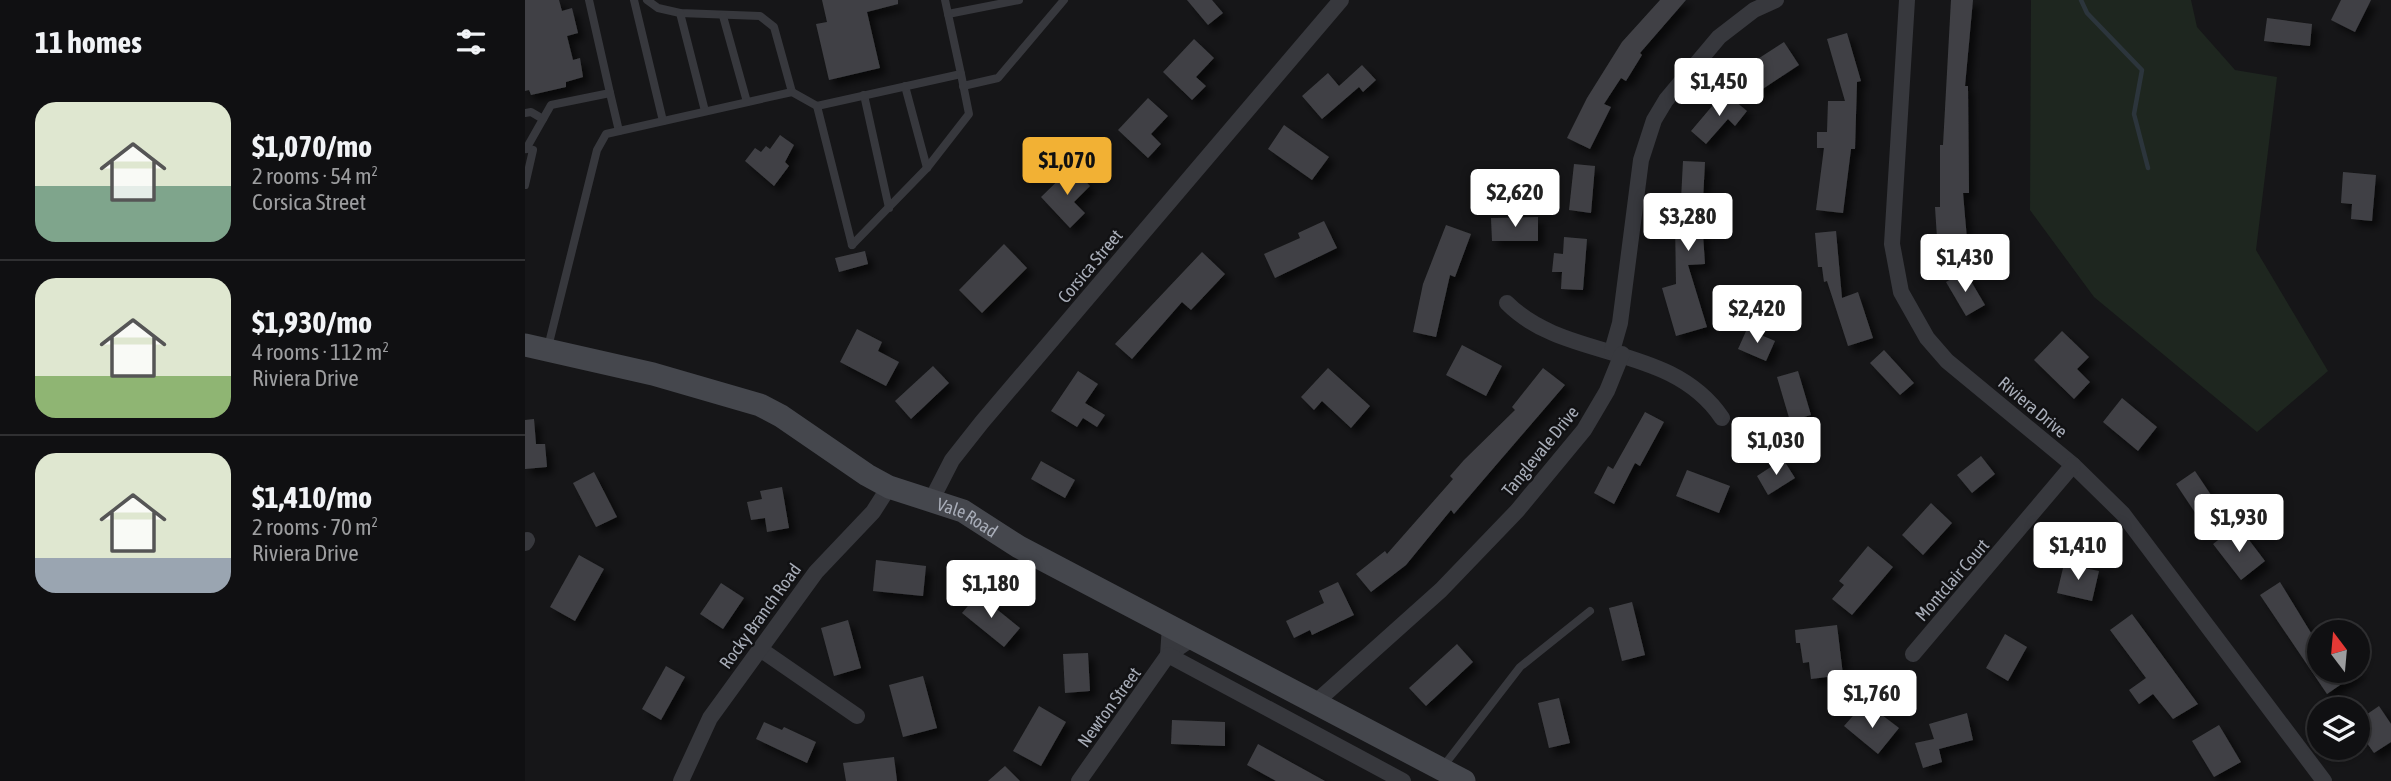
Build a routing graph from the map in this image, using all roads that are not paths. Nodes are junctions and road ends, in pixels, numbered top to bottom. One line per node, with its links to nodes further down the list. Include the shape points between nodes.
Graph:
1 (589, 0): 17 (lane)
2 (634, 0): 24 (lane)
3 (647, 0): 10 (lane)
4 (945, 0): 11 (lane)
5 (1019, 0): 11 (lane)
6 (1064, 0): 15 (lane, via 998,78)
7 (1341, 0): 37 (street, Corsica Street, via 982,422 952,460)
8 (1776, 0): 33 (street, Tanglevale Drive, via 1754,10 1719,37 1654,120 1641,160)
9 (1907, 0): 35 (street, Riviera Drive, via 1892,244 1901,292 1927,338 1947,361)
10 (680, 13): 12 (lane); 21 (lane)
11 (948, 14): 13 (lane)
12 (723, 16): 16 (lane, via 759,16 774,27); 19 (lane)
13 (961, 74): 14 (lane); 15 (lane)
14 (905, 86): 18 (lane); 27 (lane)
15 (963, 86): 27 (lane, via 969,114)
16 (792, 92): 19 (lane); 20 (lane)
17 (610, 93): 23 (lane, via 551,105); 25 (lane)
18 (864, 95): 20 (lane); 29 (lane)
19 (747, 102): 21 (lane)
20 (817, 106): 29 (lane, via 852,245)
21 (705, 111): 24 (lane)
22 (525, 113): 23 (lane, via 531,111)
23 (543, 119): 26 (lane)
24 (663, 121): 25 (lane)
25 (619, 131): 32 (lane, via 606,134 597,150)
26 (525, 148): 28 (lane, via 533,150)
27 (927, 168): 29 (lane)
28 (525, 185)
29 (888, 208)
30 (1507, 303): 33 (street, via 1537,328)
31 (525, 345): 32 (main road, Vale Road)
32 (548, 350): 36 (main road, Vale Road, via 760,405)
33 (1617, 352): 34 (street, via 1686,382 1711,402); 44 (street, Tanglevale Drive, via 1607,391 1584,430 1517,511 1441,590)
34 (1722, 418)
35 (2073, 466): 42 (street, Montclair Court); 51 (street, Riviera Drive, via 2123,514)
36 (889, 487): 37 (main road, Vale Road); 41 (street, Rocky Branch Road, via 873,512 816,572)
37 (932, 499): 39 (main road, Vale Road, via 963,511 1019,547)
38 (1590, 611): 46 (lane, via 1520,667)
39 (1170, 626): 40 (main road, Vale Road); 43 (street)
40 (1193, 638): 43 (street, Newton Street); 44 (main road, Vale Road)
41 (760, 649): 45 (street); 47 (street, Rocky Branch Road, via 710,718)
42 (1913, 654)
43 (1168, 656): 48 (street, Newton Street); 49 (street)
44 (1316, 702): 46 (main road, Vale Road)
45 (857, 716)
46 (1442, 769): 50 (main road, Vale Road)
47 (681, 781)
48 (1079, 781)
49 (1403, 781)
50 (1464, 781)
51 (2324, 781)

